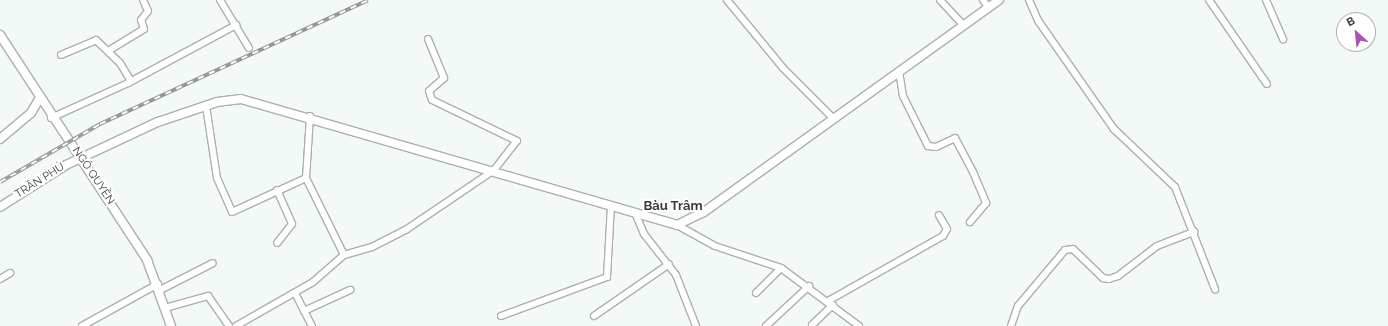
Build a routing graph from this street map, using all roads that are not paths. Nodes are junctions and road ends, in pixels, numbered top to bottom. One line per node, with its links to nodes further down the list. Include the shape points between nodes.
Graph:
1 (143, 0): 17 (street, via 148,10 141,20 144,30)
2 (220, 0): 11 (street)
3 (727, 0): 25 (street, via 783,68)
4 (940, 0): 12 (street)
5 (983, 0): 10 (street)
6 (999, 0): 10 (street)
7 (1029, 0): 38 (street, via 1039,22 1114,129 1175,187)
8 (1209, 0): 21 (street)
9 (1266, 0): 15 (street)
10 (988, 7): 12 (street)
11 (236, 25): 16 (street); 20 (street)
12 (963, 25): 19 (street)
13 (0, 35): 22 (street, NGÔ QUYỀN)
14 (428, 39): 29 (street, via 444,78 429,91 432,100 517,141)
15 (1283, 39)
16 (249, 48)
17 (108, 51): 18 (street, via 96,40); 20 (street)
18 (61, 55)
19 (899, 71): 25 (street); 36 (street, via 903,96 928,146 936,147 955,138 973,172 986,203)
20 (131, 82): 26 (street)
21 (1267, 84)
22 (39, 99): 26 (street, NGÔ QUYỀN); 27 (street, via 22,122)
23 (206, 106): 24 (street, TRẦN PHÚ, via 249,99); 28 (street, TRẦN PHÚ, via 168,117); 31 (street, via 217,178 229,208 237,211)
24 (310, 116): 29 (street, TRẦN PHÚ); 30 (street)
25 (832, 117): 37 (street, via 704,212)
26 (51, 118): 28 (street, NGÔ QUYỀN)
27 (0, 139)
28 (82, 157): 33 (street, TRẦN PHÚ); 47 (street, NGÔ QUYỀN)
29 (494, 170): 32 (street, TRẦN PHÚ); 40 (street, via 407,229 372,247)
30 (306, 178): 31 (street); 40 (street)
31 (277, 190): 39 (street, via 292,224)
32 (611, 206): 34 (street, TRẦN PHÚ); 55 (street, via 607,277)
33 (0, 207)
34 (636, 215): 37 (street, TRẦN PHÚ); 42 (street, via 644,234)
35 (939, 215): 52 (street, via 947,229 943,236)
36 (970, 222)
37 (677, 225): 43 (street, via 715,246)
38 (1194, 232): 48 (street); 66 (street, via 1157,246 1118,276 1109,279 1103,278 1068,248 1028,293)
39 (278, 243)
40 (344, 255): 50 (street)
41 (213, 263): 47 (street)
42 (669, 264): 56 (street); 63 (street, via 682,285)
43 (781, 268): 46 (street); 51 (street)
44 (10, 273): 45 (street)
45 (0, 279)
46 (809, 286): 52 (street); 64 (street)
47 (159, 287): 53 (street, NGÔ QUYỀN); 58 (street)
48 (1215, 289)
49 (350, 290): 54 (street)
50 (295, 292): 54 (street); 61 (street)
51 (756, 293)
52 (830, 303): 57 (street); 65 (street)
53 (165, 308): 59 (street, NGÔ QUYỀN); 60 (street, via 208,296)
54 (304, 310): 62 (street)
55 (501, 316)
56 (594, 316)
57 (812, 325)
58 (82, 326)
59 (171, 326)
60 (230, 326)
61 (236, 326)
62 (312, 326)
63 (696, 326)
64 (766, 326)
65 (859, 326)
66 (1010, 326)

